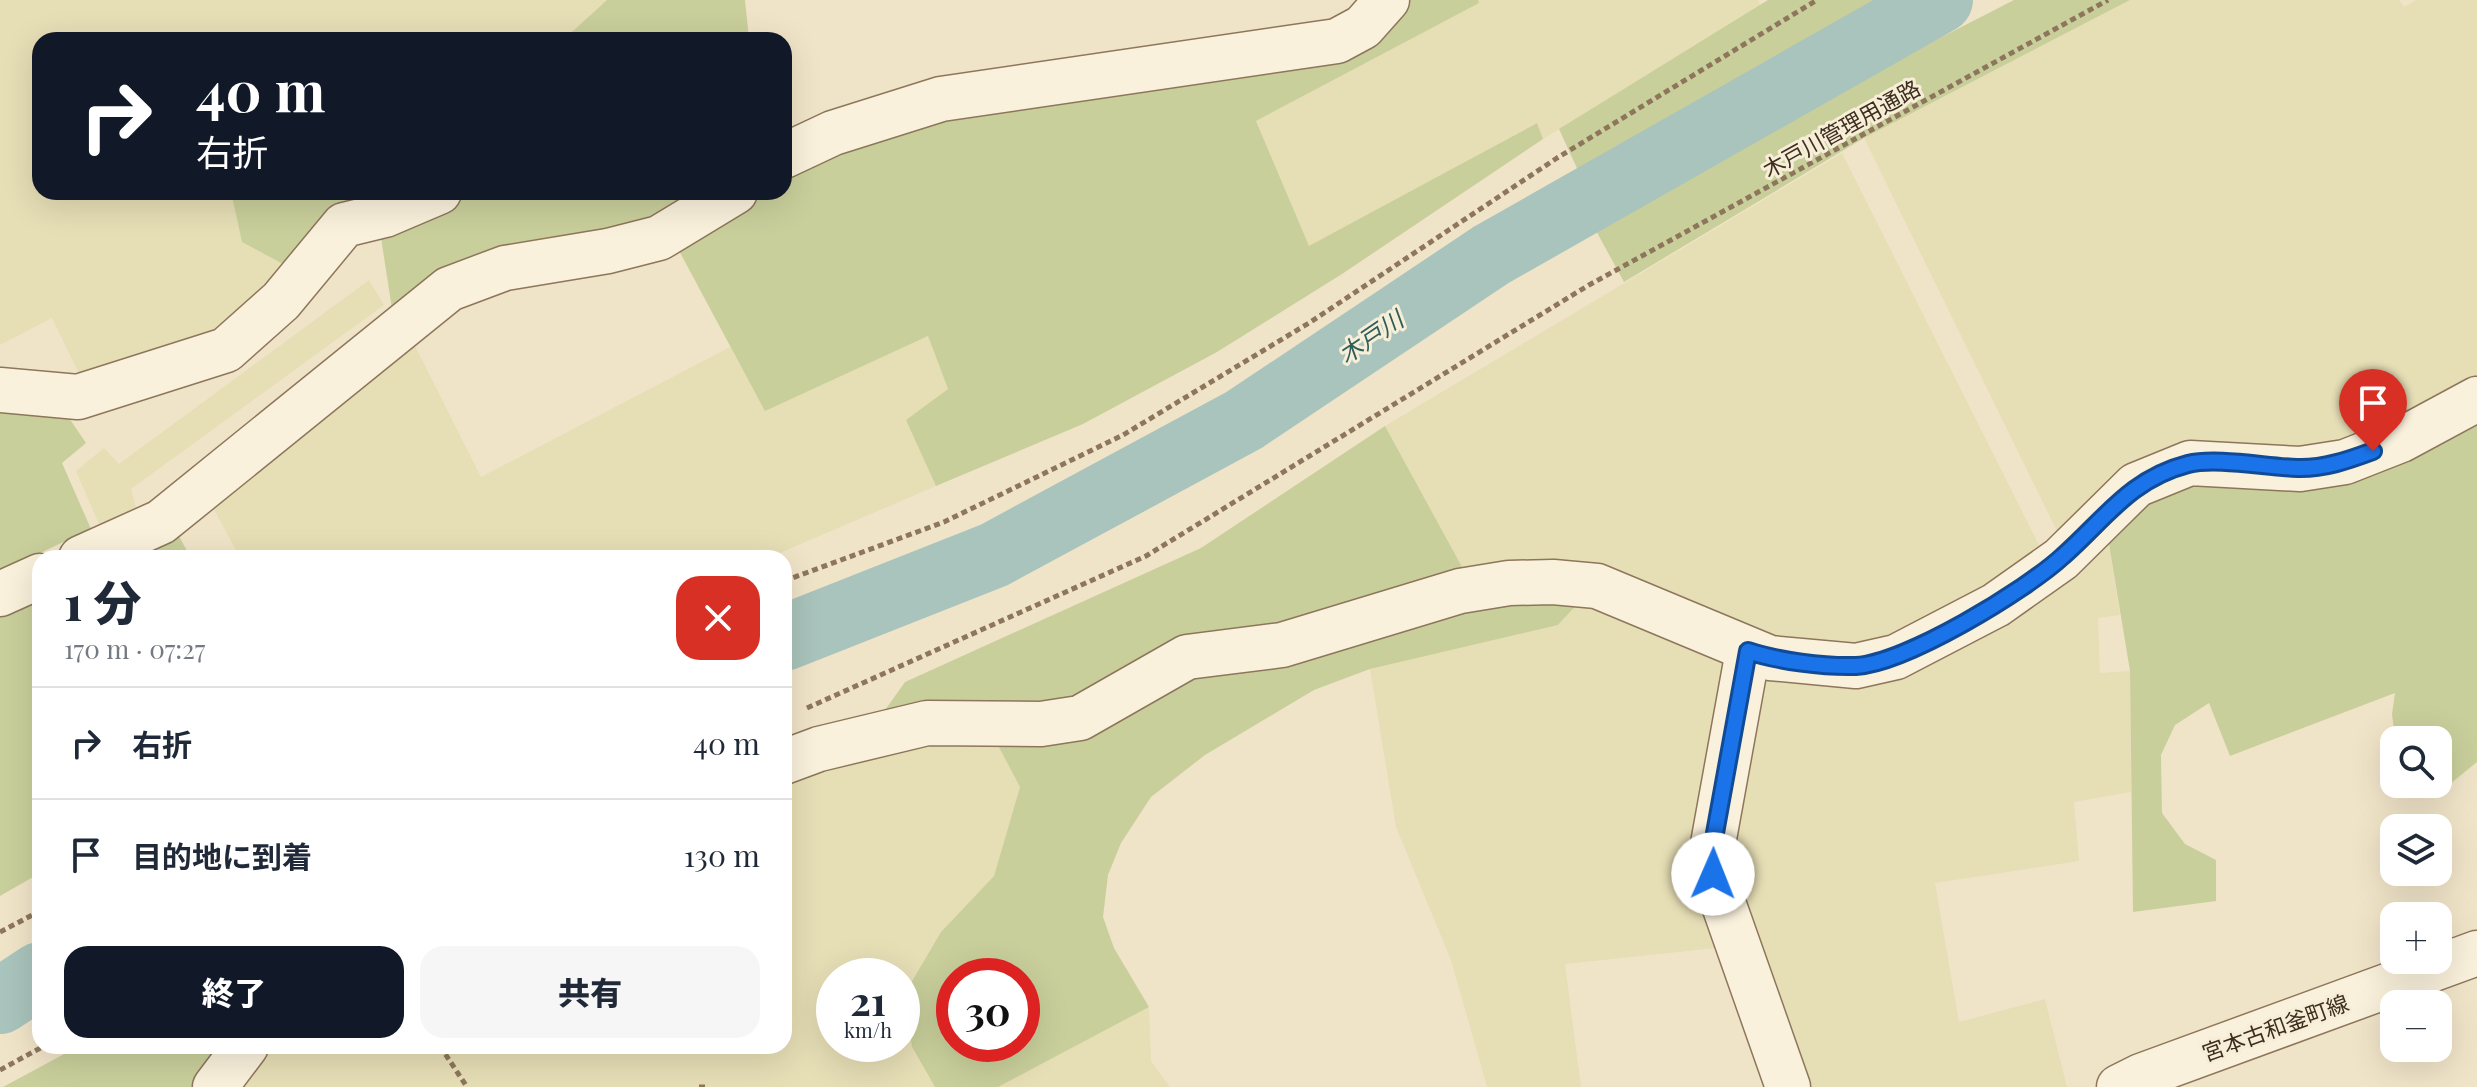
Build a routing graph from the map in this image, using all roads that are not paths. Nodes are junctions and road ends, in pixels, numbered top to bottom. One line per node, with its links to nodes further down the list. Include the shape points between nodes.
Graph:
1 (1387, 0): 2 (street, via 1363,27 1337,41 941,99 833,133)
2 (792, 152)
3 (420, 200): 5 (street, via 344,225 281,301 226,350 78,397)
4 (722, 200): 7 (street, via 659,238 505,268 449,289 161,522)
5 (0, 390)
6 (2477, 399): 10 (street, via 2401,440 2345,462 2300,469 2190,463 2136,485 2061,559 1996,605 1896,657 1856,666)
7 (99, 550)
8 (32, 580): 9 (street)
9 (0, 594)
10 (1748, 651): 11 (street, via 1597,586 1509,583 1460,591 1282,645 1187,657 1080,718 1041,724 927,723); 15 (street, via 1713,844 1713,874)
11 (792, 759)
12 (2477, 953): 16 (street, 宮本古和釜町線)
13 (240, 1054): 14 (street)
14 (215, 1087)
15 (1788, 1087)
16 (2119, 1087)

